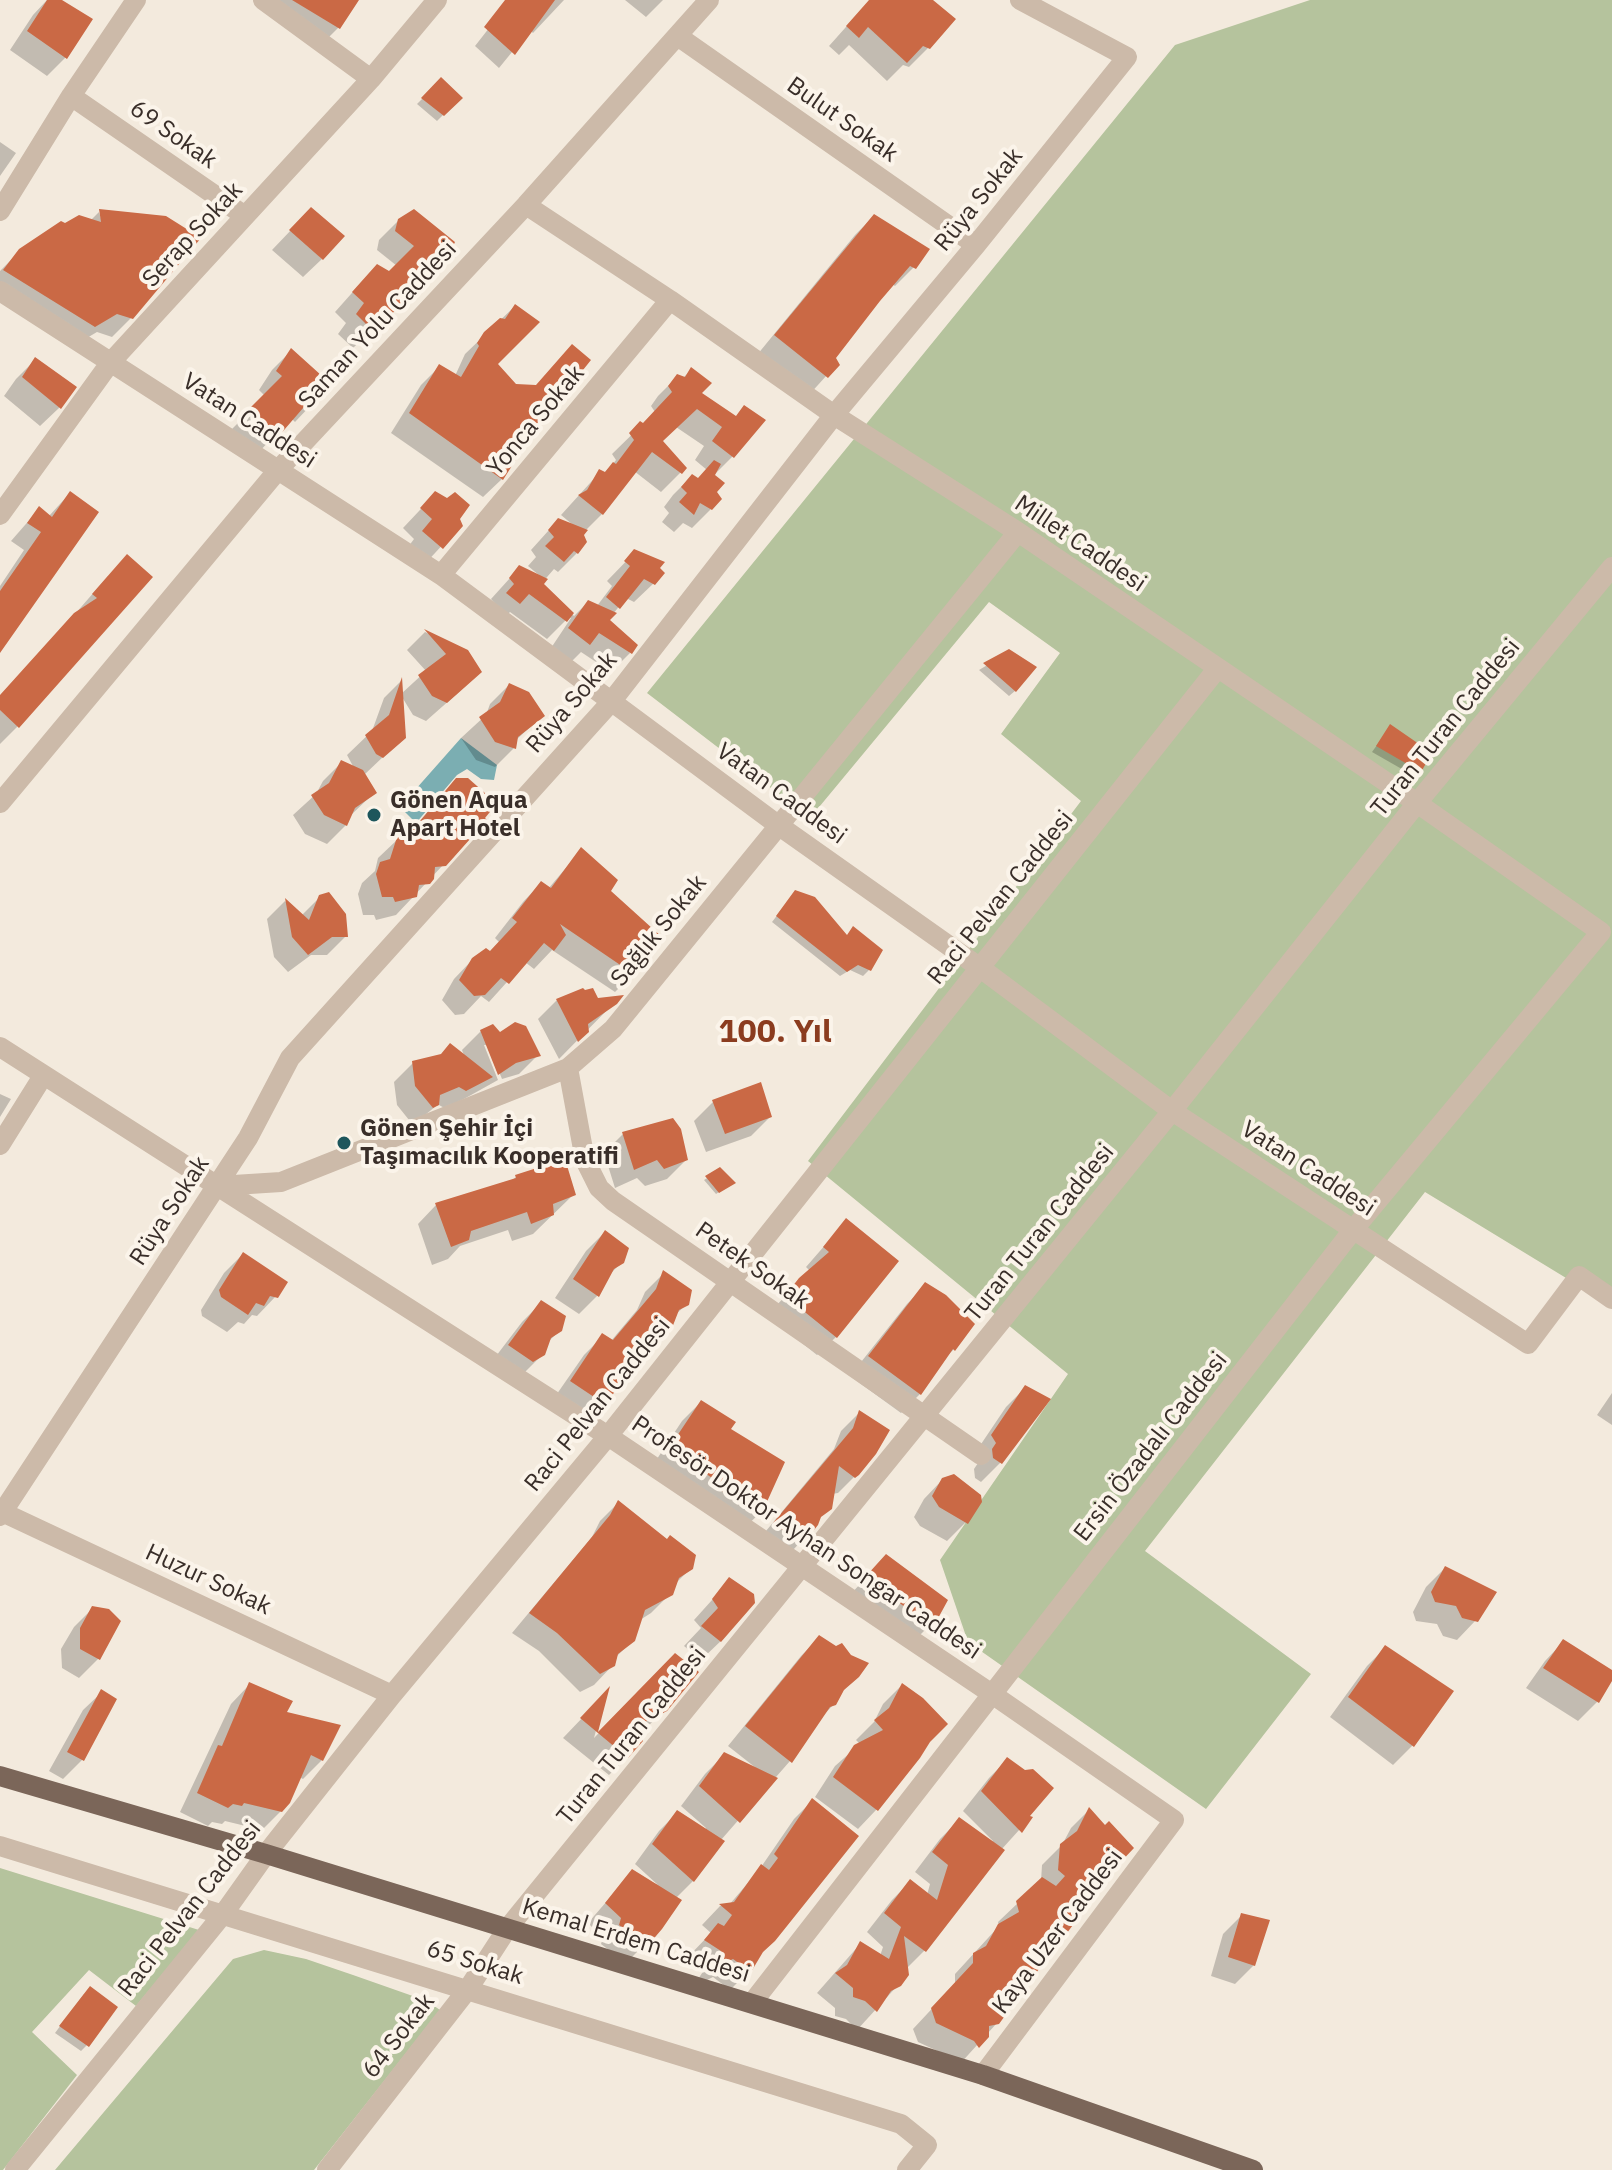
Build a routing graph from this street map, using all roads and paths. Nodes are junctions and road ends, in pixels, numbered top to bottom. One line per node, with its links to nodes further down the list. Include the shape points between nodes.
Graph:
1 (136, 0): 8 (street)
2 (263, 0): 7 (street)
3 (437, 0): 7 (street, Serap Sokak)
4 (709, 0): 6 (street, Saman Yolu Caddesi)
5 (1020, 0): 12 (street, Rüya Sokak, via 1127,57)
6 (679, 37): 9 (street, Saman Yolu Caddesi); 12 (street, Bulut Sokak)
7 (371, 79): 11 (street, Serap Sokak)
8 (71, 96): 10 (street); 11 (street, 69 Sokak)
9 (526, 205): 14 (street, Millet Caddesi); 17 (street, Saman Yolu Caddesi)
10 (0, 211)
11 (245, 216): 15 (street, Serap Sokak)
12 (976, 245): 16 (street, Rüya Sokak)
13 (0, 291): 15 (street, Vatan Caddesi)
14 (670, 300): 16 (street, Millet Caddesi); 21 (street, Yonca Sokak)
15 (110, 363): 17 (street, Vatan Caddesi); 18 (street, Serap Sokak)
16 (834, 415): 19 (street, Millet Caddesi); 23 (street, Rüya Sokak)
17 (278, 470): 21 (street, Vatan Caddesi); 24 (street, Saman Yolu Caddesi)
18 (0, 515)
19 (1018, 532): 22 (street, Millet Caddesi); 26 (street, Sağlık Sokak)
20 (1612, 567): 25 (street, Turan Turan Caddesi)
21 (441, 575): 23 (street, Vatan Caddesi)
22 (1217, 669): 25 (street, Millet Caddesi); 28 (street, Raci Pelvan Caddesi)
23 (611, 702): 26 (street, Vatan Caddesi); 34 (street, Rüya Sokak, via 290,1058)
24 (0, 803)
25 (1417, 803): 27 (street, Millet Caddesi); 32 (street, Turan Turan Caddesi)
26 (778, 825): 28 (street, Vatan Caddesi); 30 (street, Sağlık Sokak, via 613,1029)
27 (1601, 932): 35 (street, Ersin Özadalı Caddesi)
28 (979, 967): 32 (street, Vatan Caddesi); 36 (street, Raci Pelvan Caddesi)
29 (0, 1047): 31 (street, Profesör Doktor Ayhan Songar Caddesi)
30 (568, 1068): 34 (street, Sağlık Sokak, via 281,1182); 36 (street, Petek Sokak, via 585,1160 599,1188)
31 (43, 1076): 33 (street); 34 (street, Profesör Doktor Ayhan Songar Caddesi)
32 (1172, 1111): 35 (street, Vatan Caddesi); 38 (street, Turan Turan Caddesi)
33 (0, 1145)
34 (218, 1186): 39 (street, Profesör Doktor Ayhan Songar Caddesi); 41 (street, Rüya Sokak)
35 (1353, 1230): 37 (street, Vatan Caddesi, via 1528,1344 1579,1276); 43 (street, Ersin Özadalı Caddesi)
36 (730, 1282): 38 (street, Petek Sokak); 39 (street, Raci Pelvan Caddesi)
37 (1612, 1299)
38 (925, 1417): 40 (street, Petek Sokak); 42 (street, Turan Turan Caddesi)
39 (608, 1436): 42 (street, Profesör Doktor Ayhan Songar Caddesi); 44 (street, Raci Pelvan Caddesi)
40 (981, 1455)
41 (1, 1514): 44 (street, Huzur Sokak)
42 (803, 1568): 43 (street, Profesör Doktor Ayhan Songar Caddesi); 50 (street, Turan Turan Caddesi)
43 (992, 1694): 46 (street, Profesör Doktor Ayhan Songar Caddesi); 52 (street, Ersin Özadalı Caddesi)
44 (392, 1695): 48 (street, Raci Pelvan Caddesi)
45 (0, 1776): 48 (main road, Kemal Erdem Caddesi)
46 (1174, 1820): 53 (street, Kaya Uzer Caddesi)
47 (0, 1846): 49 (street, 65 Sokak)
48 (266, 1854): 49 (street, Raci Pelvan Caddesi); 50 (main road, Kemal Erdem Caddesi)
49 (224, 1913): 51 (street, 65 Sokak); 54 (street, Raci Pelvan Caddesi)
50 (507, 1929): 51 (street, 64 Sokak); 52 (main road, Kemal Erdem Caddesi)
51 (468, 1989): 55 (street, 64 Sokak); 56 (street, 65 Sokak, via 901,2124 927,2145)
52 (752, 2003): 53 (main road, Kemal Erdem Caddesi)
53 (983, 2075): 57 (main road, Kemal Erdem Caddesi)
54 (15, 2170)
55 (327, 2170)
56 (907, 2170)
57 (1253, 2170)

